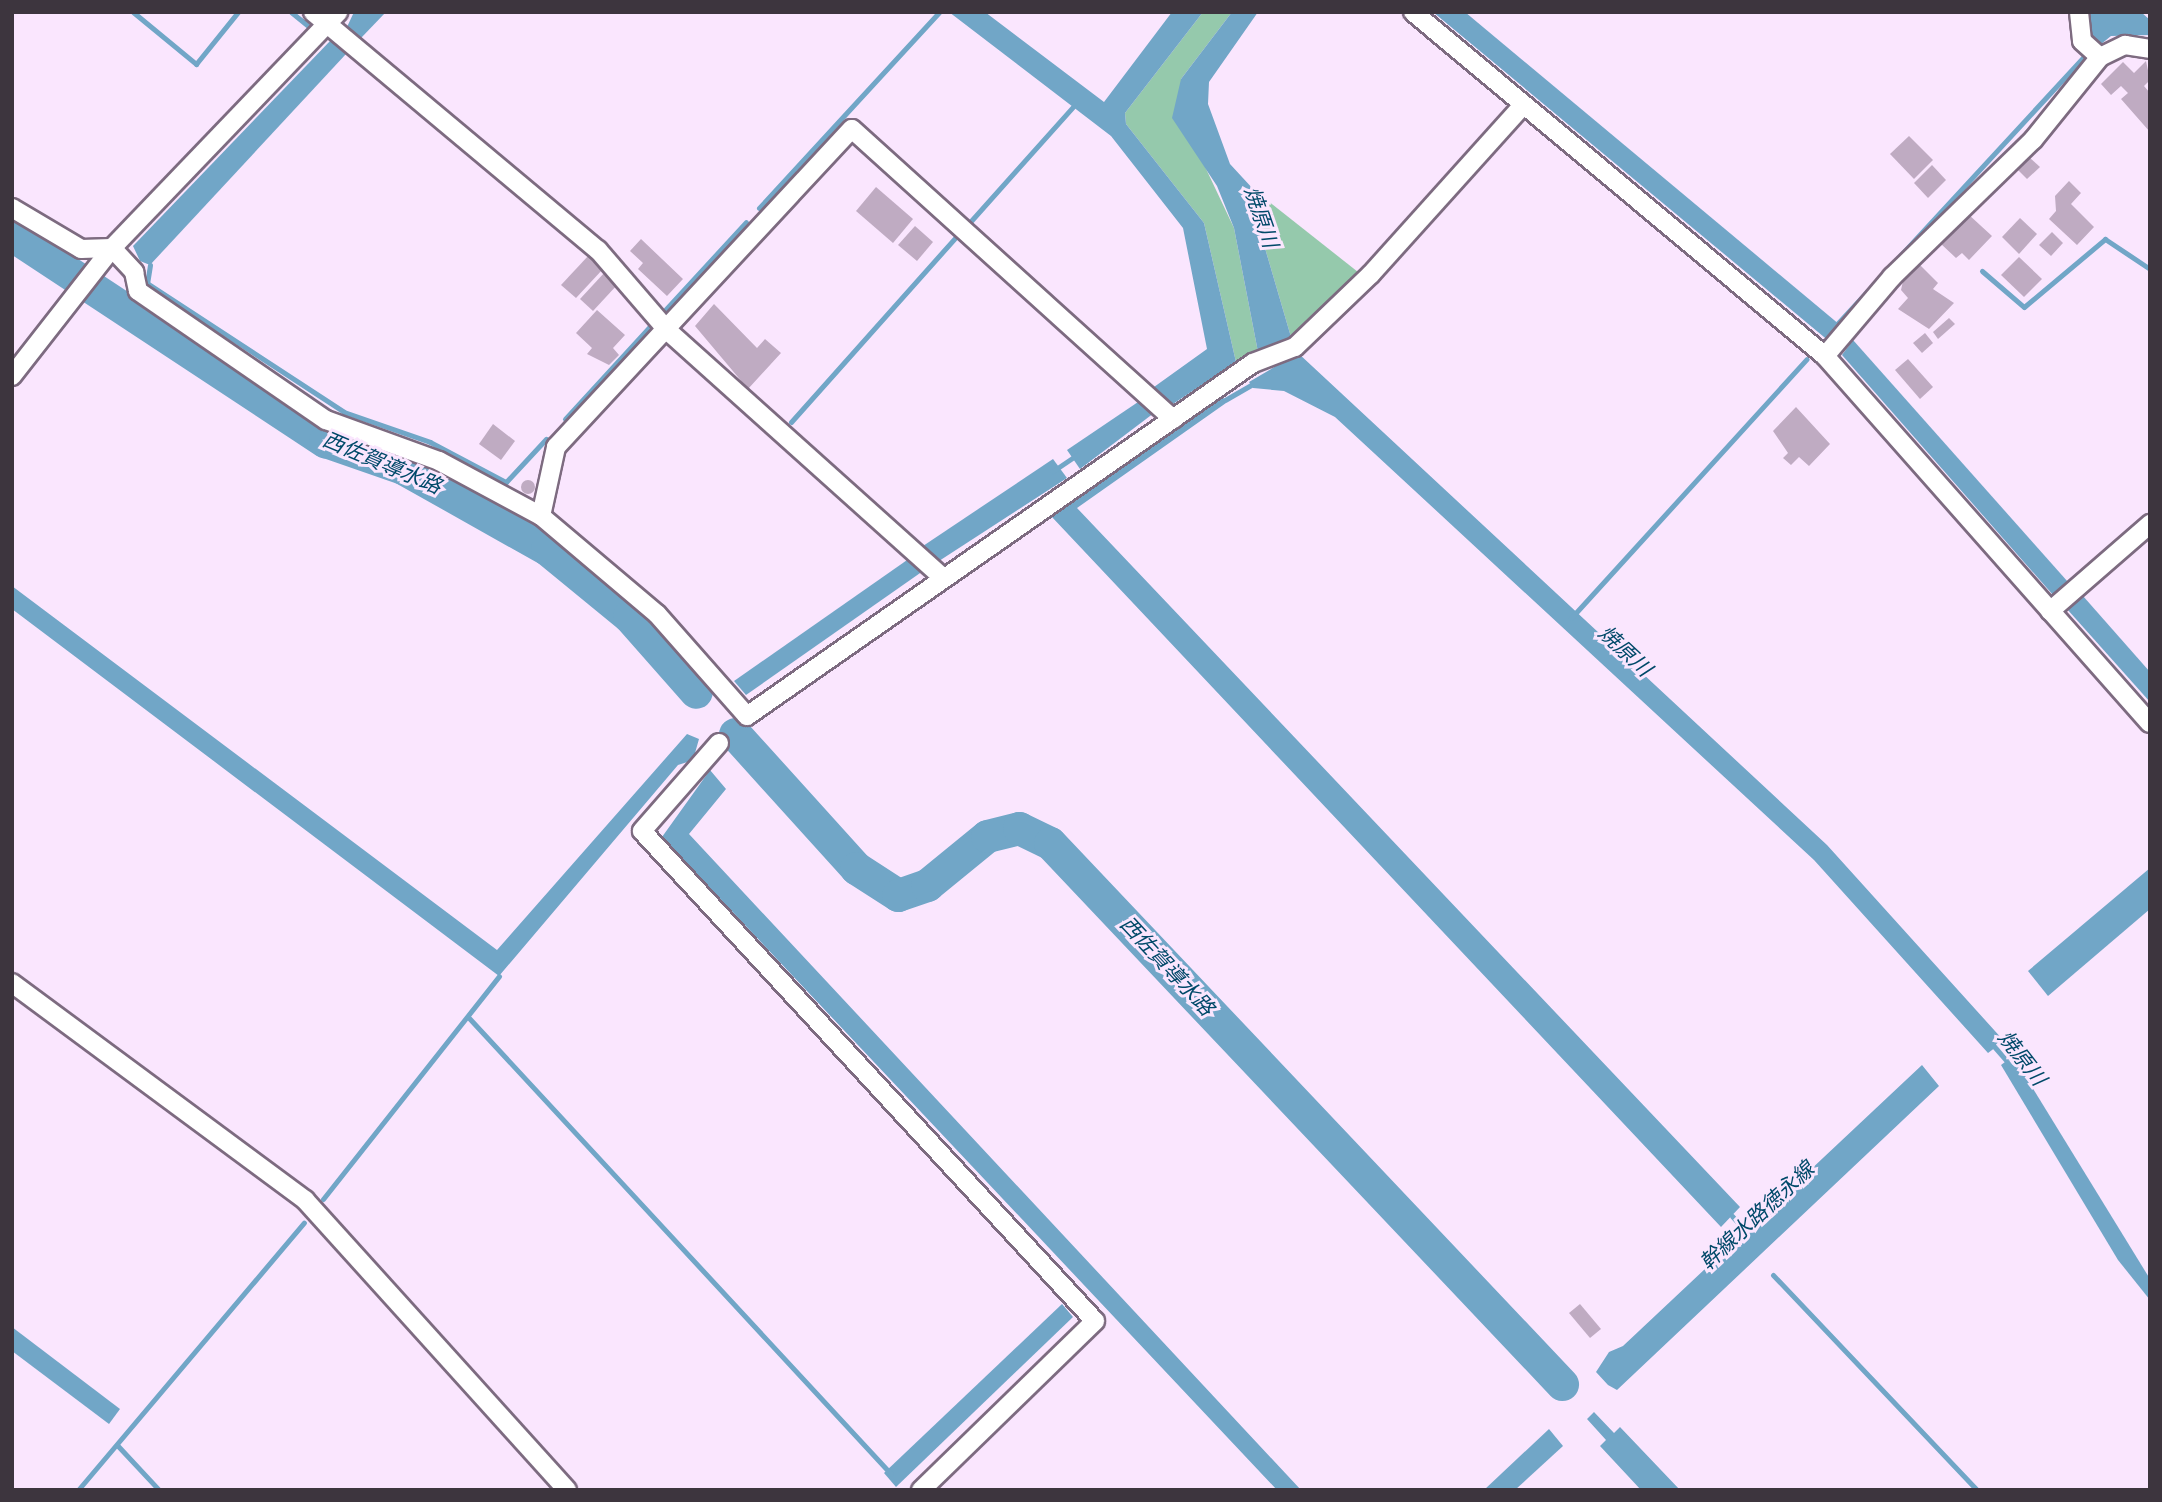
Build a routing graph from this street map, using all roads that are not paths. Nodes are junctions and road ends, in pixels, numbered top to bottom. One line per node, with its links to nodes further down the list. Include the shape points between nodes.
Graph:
1 (1413, 12): 6 (street)
2 (2079, 12): 5 (street, via 2082,41)
3 (334, 25): 8 (street); 9 (street, via 598,250)
4 (2150, 49): 5 (street, via 2125,45)
5 (2100, 57): 10 (street, via 2033,140 1892,277)
6 (1524, 104): 10 (street); 12 (street, via 1371,274 1288,350)
7 (12, 208): 8 (street, via 81,249)
8 (113, 248): 11 (street); 13 (street, via 134,272 138,291 326,420 439,461)
9 (668, 331): 12 (street, via 852,129); 13 (street, via 556,447); 15 (street)
10 (1825, 356): 16 (street)
11 (12, 376)
12 (1161, 407): 15 (street)
13 (541, 516): 15 (street, via 657,614 747,716)
14 (2150, 524): 16 (street)
15 (930, 566)
16 (2050, 611): 17 (street)
17 (2150, 723)
18 (719, 743): 21 (street, via 642,831 1095,1321)
19 (12, 983): 20 (street, via 305,1200)
20 (567, 1490)
21 (922, 1490)

